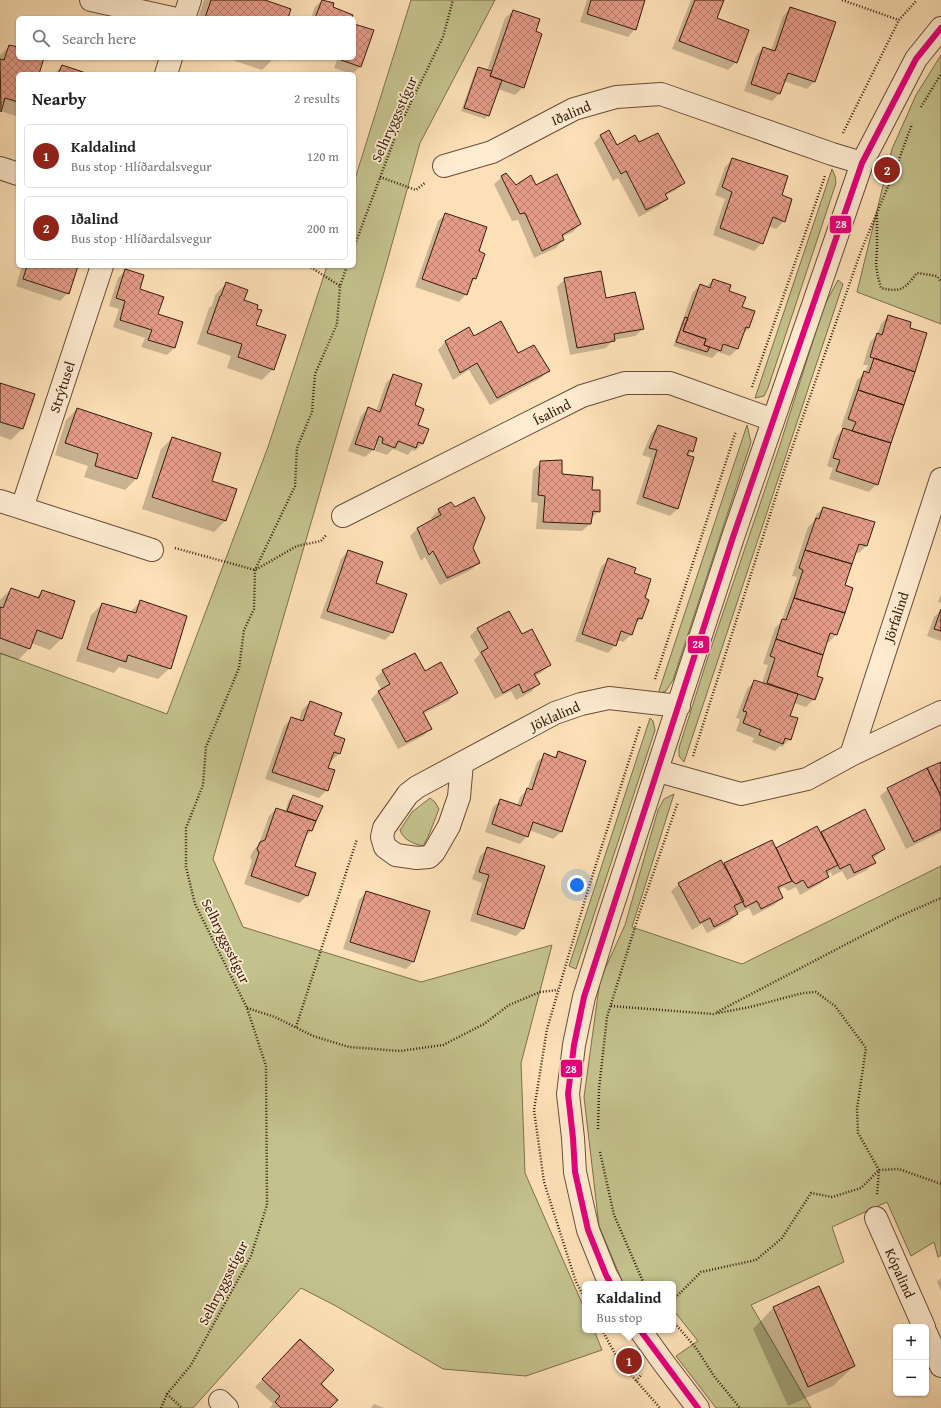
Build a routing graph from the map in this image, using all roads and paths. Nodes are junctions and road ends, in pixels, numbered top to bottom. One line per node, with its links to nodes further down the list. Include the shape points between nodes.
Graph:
1 (90, 0): 5 (street)
2 (190, 0): 6 (street)
3 (453, 0): 18 (path, Selhryggsstígur, via 443,37 399,127)
4 (842, 0): 7 (path)
5 (163, 16)
6 (185, 16)
7 (899, 20)
8 (941, 28): 14 (street, via 916,59)
9 (170, 60): 10 (street)
10 (167, 72)
11 (941, 74): 12 (path)
12 (918, 112)
13 (914, 119): 19 (path)
14 (862, 163): 15 (street, Iðalind, via 661,94 616,97 574,109 492,152); 26 (street)
15 (444, 166): 18 (path, via 416,190)
16 (0, 168): 17 (street)
17 (16, 173)
18 (380, 177): 20 (path, Selhryggsstígur)
19 (877, 213): 24 (path, via 876,265 881,288 894,291 906,286 917,273 937,276); 38 (path, via 861,251 784,471)
20 (356, 243)
21 (101, 268): 29 (street, Strýtusel)
22 (312, 268): 25 (path)
23 (346, 268): 25 (path, Selhryggsstígur)
24 (941, 282)
25 (340, 286): 32 (path, Selhryggsstígur, via 337,324 315,374 312,412 297,448 295,486)
26 (773, 420): 30 (street, Ísalind, via 670,383 625,383 582,396); 33 (street)
27 (941, 479): 35 (street, Jörfalind)
28 (0, 501): 29 (street)
29 (22, 508): 31 (street)
30 (343, 516): 32 (path, via 321,541 297,546)
31 (152, 550): 32 (path, via 167,545)
32 (255, 570): 43 (path, Selhryggsstígur, via 254,609 244,630 240,668 206,746 203,785 186,828 186,866 195,904)
33 (678, 706): 36 (street, Jöklalind, via 609,698 581,704 555,713); 37 (street)
34 (941, 712): 35 (street)
35 (851, 755): 38 (street, via 807,779 742,794)
36 (462, 763): 39 (street, Jöklalind, via 408,794); 39 (street, via 459,797 449,826 429,857 396,855 385,847 382,837)
37 (658, 771): 38 (street); 51 (street, via 584,998 574,1045 568,1094 574,1172 588,1230)
38 (686, 779): 42 (path, via 640,911)
39 (384, 828): 45 (path, via 357,840)
40 (941, 898): 44 (path, via 898,916)
41 (558, 990): 45 (path, via 540,992 509,1005 471,1031 443,1045 429,1047 400,1051 349,1048 313,1036)
42 (611, 1006): 44 (path); 46 (path, via 607,1018 599,1089)
43 (247, 1008): 45 (path); 60 (path, Selhryggsstígur, via 266,1066 267,1205 251,1256 191,1365)
44 (713, 1014): 48 (path, via 816,992 835,1006 866,1048 857,1109 858,1133)
45 (296, 1027)
46 (598, 1136)
47 (600, 1151): 52 (path, via 614,1215)
48 (879, 1170): 49 (path, via 899,1169); 50 (path); 53 (path, via 861,1188 832,1197 810,1193 782,1238 756,1260 701,1272)
49 (941, 1184)
50 (876, 1218): 55 (street, Kópalind)
51 (609, 1281)
52 (643, 1281)
53 (676, 1297)
54 (676, 1324): 65 (path)
55 (923, 1324)
56 (604, 1333): 63 (path, via 619,1362)
57 (642, 1333): 64 (street)
58 (929, 1339): 59 (street)
59 (941, 1366)
60 (167, 1394): 61 (path, Selhryggsstígur); 62 (path)
61 (161, 1408)
62 (182, 1408)
63 (660, 1408)
64 (698, 1408)
65 (740, 1408)

